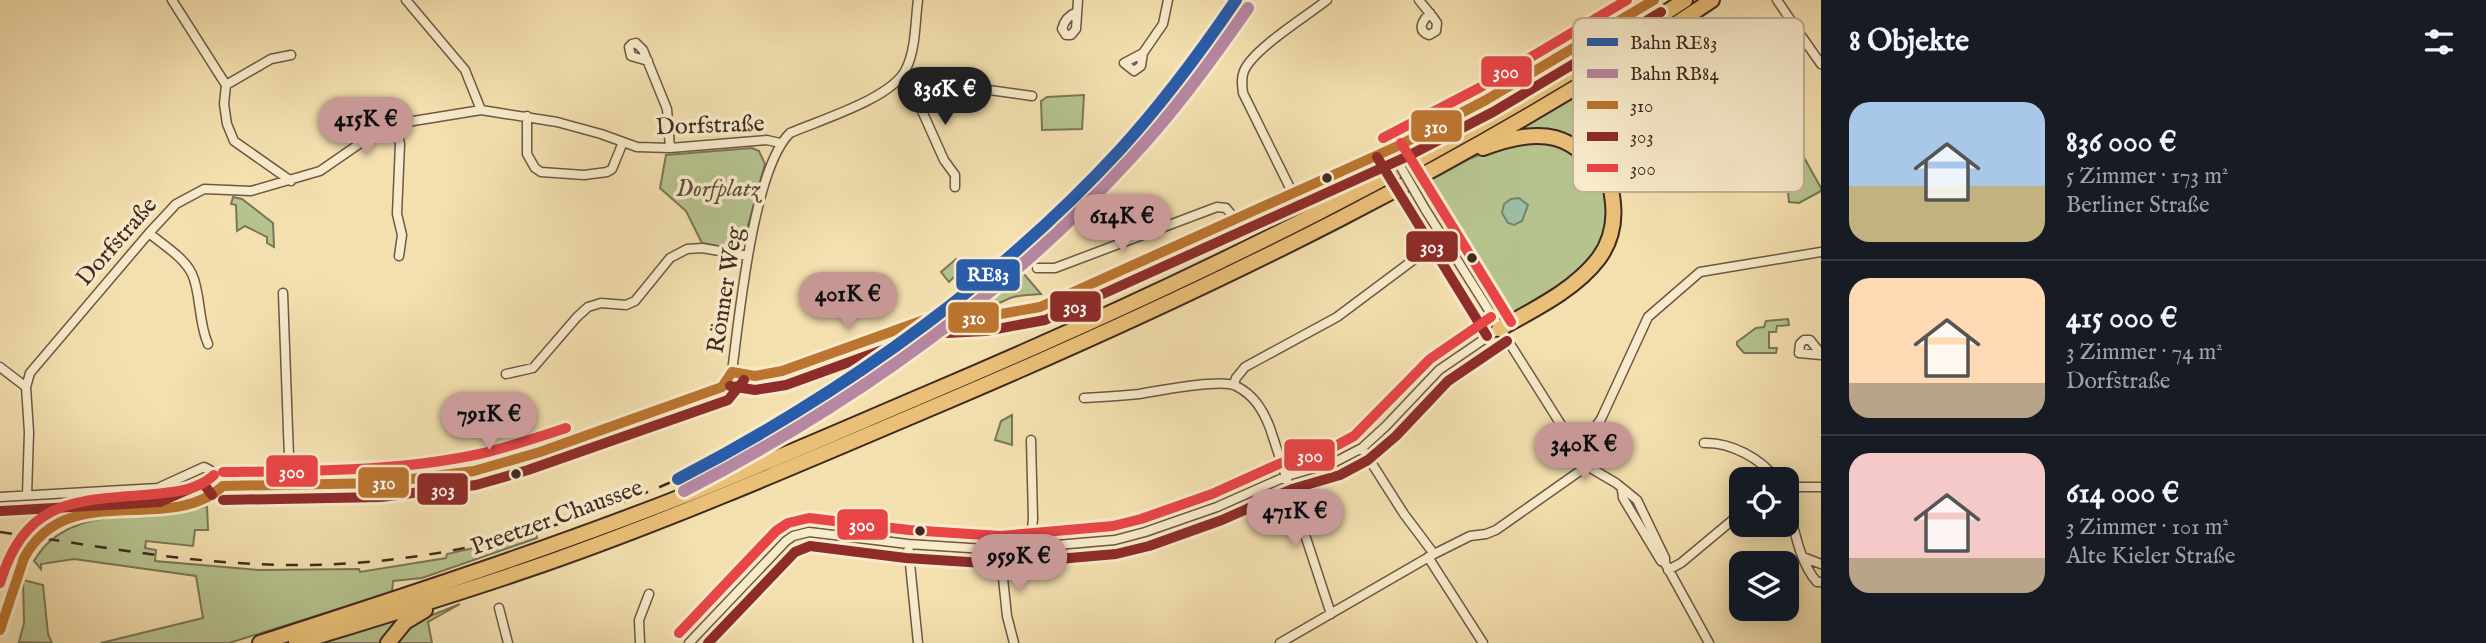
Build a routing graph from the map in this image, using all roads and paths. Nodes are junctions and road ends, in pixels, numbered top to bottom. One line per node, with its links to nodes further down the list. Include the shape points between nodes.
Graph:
1 (184, 0): 12 (street)
2 (406, 0): 30 (street, via 465,70)
3 (918, 0): 26 (street, via 911,55)
4 (1078, 0): 13 (street)
5 (1168, 0): 21 (street, via 1163,24)
6 (1327, 0): 42 (street, via 1260,52 1241,80 1243,93)
7 (1419, 0): 14 (street)
8 (1654, 0): 15 (street)
9 (1685, 0): 16 (highway, Preetzer Chaussee)
10 (1712, 0): 17 (highway, Preetzer Chaussee)
11 (1777, 0): 18 (street)
12 (173, 3): 27 (street)
13 (1077, 12)
14 (1430, 13)
15 (1624, 18)
16 (1657, 18)
17 (1685, 18)
18 (1789, 18)
19 (1804, 40): 24 (street)
20 (1573, 48): 38 (street)
21 (1143, 53)
22 (291, 55): 27 (street, via 271,59)
23 (648, 61): 36 (street, via 667,108)
24 (1821, 64)
25 (1573, 72): 88 (highway, Preetzer Chaussee, via 1319,214 1042,345 689,494 487,569)
26 (902, 78): 29 (street); 34 (street, via 887,92 790,133); 40 (street, via 955,175)
27 (226, 85): 39 (street, via 224,104 234,141)
28 (1573, 88): 37 (highway, Preetzer Chaussee)
29 (1032, 96)
30 (481, 110): 31 (street, Dorfstraße); 32 (street, Dorfstraße)
31 (527, 116): 33 (street, Dorfstraße); 33 (street, via 527,154 541,172 607,172)
32 (395, 124): 39 (street, Dorfstraße, via 320,172); 47 (street, via 400,144)
33 (624, 142): 36 (street, Dorfstraße)
34 (780, 143): 36 (street, Dorfstraße, via 766,140); 48 (street, Rönner Weg)
35 (1573, 145): 37 (highway, via 1552,136 1520,136)
36 (670, 148)
37 (1468, 150): 83 (highway, Preetzer Chaussee, via 1288,245 1048,358 692,508)
38 (1392, 154): 42 (street); 51 (street, bridge)
39 (291, 181): 44 (street, Dorfstraße, via 251,191 204,189 176,204)
40 (955, 187)
41 (1612, 192): 51 (highway, via 1612,229 1591,268)
42 (1293, 194): 43 (street)
43 (1235, 219): 49 (street, via 1226,208 1217,207 1055,268); 54 (street, via 1040,307 984,317 924,320 782,371 755,376)
44 (149, 233): 52 (street, via 193,276); 57 (street, Dorfstraße, via 38,361)
45 (1432, 246): 56 (street, via 1337,317 1245,367)
46 (1821, 252): 62 (street, via 1700,272 1648,317 1601,419)
47 (400, 256)
48 (748, 256): 54 (street, Rönner Weg); 55 (street, via 687,249 670,258 635,301 588,307 533,368)
49 (1037, 268)
50 (283, 293): 66 (street)
51 (1499, 329): 61 (street, via 1439,370); 62 (street)
52 (208, 344)
53 (2, 370): 57 (street)
54 (732, 372): 66 (street, via 722,387 512,461 441,477)
55 (506, 374)
56 (1234, 384): 58 (street); 65 (street, via 1264,411)
57 (26, 387): 70 (street)
58 (1084, 398)
59 (1031, 440): 75 (street)
60 (1704, 443): 64 (street, via 1717,442)
61 (1362, 447): 65 (street, via 1335,462); 77 (street)
62 (1577, 448): 63 (street)
63 (1587, 466): 77 (street, via 1496,530 1470,536); 80 (street, via 1622,490)
64 (1766, 467)
65 (1287, 476): 75 (street, via 1145,533); 85 (street)
66 (290, 485): 67 (street)
67 (223, 486): 70 (street, via 204,467 158,488); 86 (street, via 211,497 189,505 98,512 45,532 21,563)
68 (1799, 487): 69 (street)
69 (1821, 487)
70 (27, 495): 71 (street)
71 (0, 497)
72 (1729, 523): 80 (street, via 1681,563)
73 (1797, 537): 78 (street)
74 (908, 544): 76 (street); 93 (street, via 810,532 793,536); 94 (street)
75 (1030, 547): 76 (street)
76 (1000, 550): 95 (street)
77 (1431, 555): 85 (street); 87 (street)
78 (1803, 557): 79 (street); 81 (street, via 1813,578)
79 (1821, 564)
80 (1666, 566): 97 (street)
81 (1821, 582)
82 (649, 594): 92 (street, via 639,620)
83 (447, 598): 89 (highway, Preetzer Chaussee); 90 (highway, via 405,622)
84 (499, 608): 91 (street)
85 (1331, 614): 96 (street)
86 (0, 630)
87 (1477, 641)
88 (260, 643)
89 (296, 643)
90 (388, 643)
91 (508, 643)
92 (640, 643)
93 (689, 643)
94 (918, 643)
95 (1014, 643)
96 (1280, 643)
97 (1709, 643)

